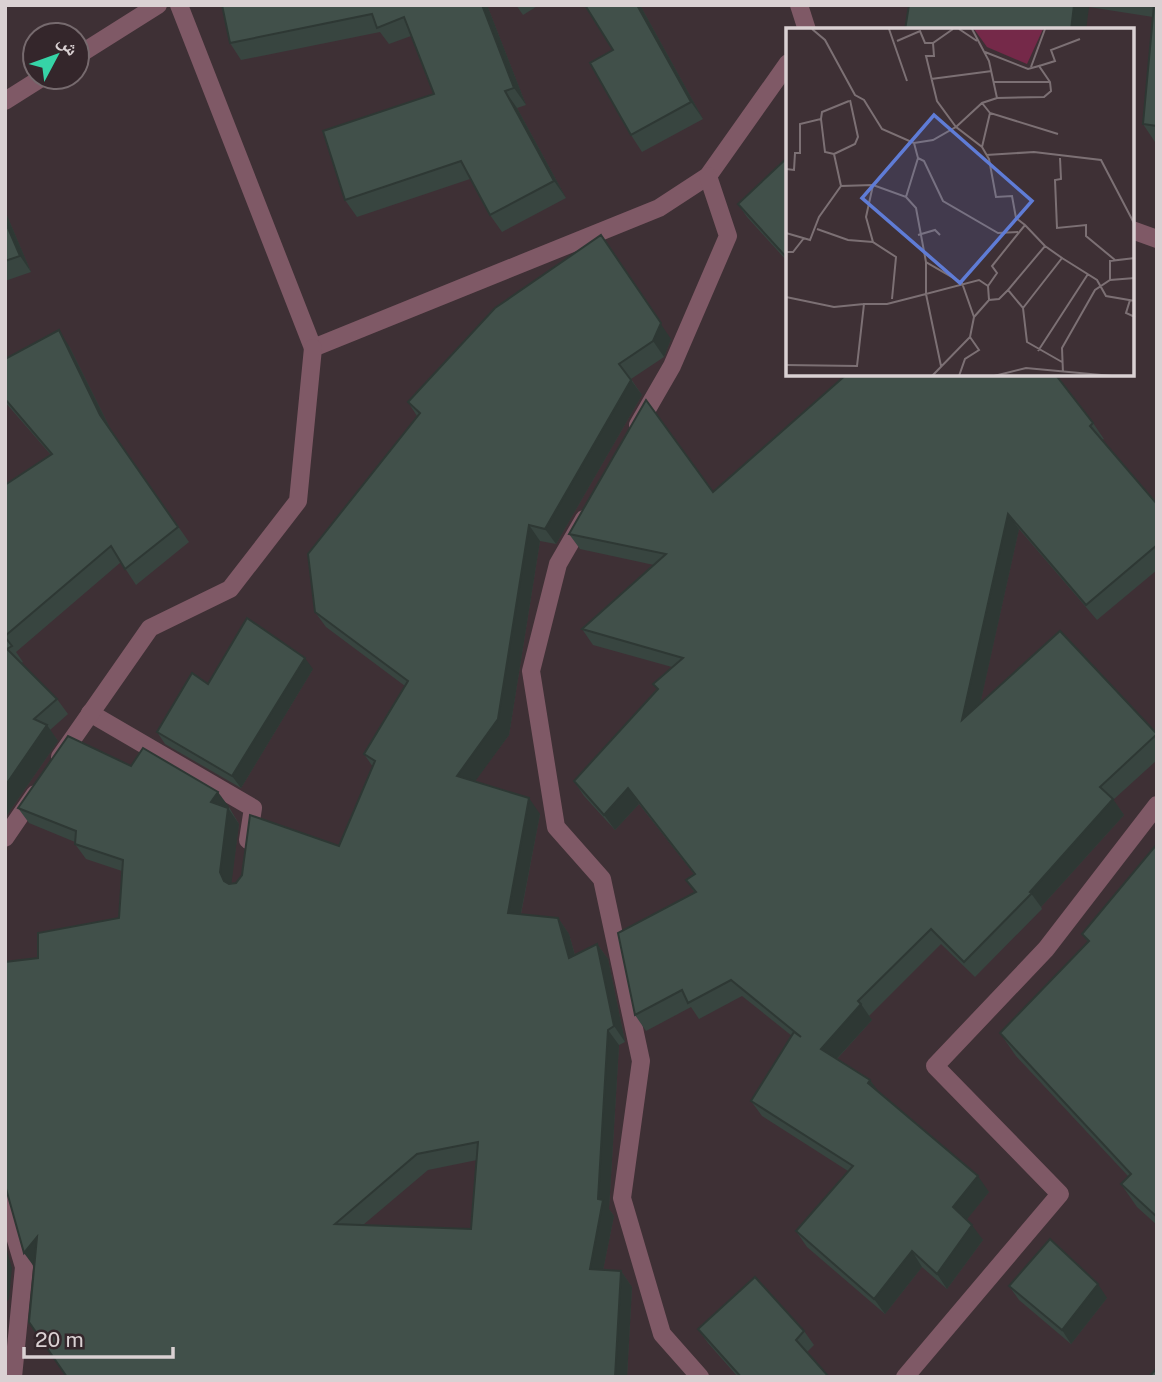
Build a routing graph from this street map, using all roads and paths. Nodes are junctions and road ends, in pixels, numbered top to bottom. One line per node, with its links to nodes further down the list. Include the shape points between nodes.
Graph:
1 (158, 5): 5 (street)
2 (179, 5): 12 (street)
3 (799, 5): 4 (street)
4 (806, 28)
5 (91, 47)
6 (786, 66): 9 (street)
7 (21, 91): 8 (street)
8 (5, 101)
9 (708, 176): 12 (street, via 659,208); 13 (street, via 728,236 672,366)
10 (1134, 231): 11 (street)
11 (1157, 239)
12 (313, 348): 15 (street, via 298,501 230,589 150,628)
13 (632, 436)
14 (592, 506): 21 (street, via 558,564 531,671 556,827 602,878 641,1061 622,1198 662,1334)
15 (90, 713): 17 (street); 18 (street, via 253,808)
16 (1157, 805): 22 (street, via 1046,949 935,1066 1060,1194)
17 (5, 838)
18 (245, 861)
19 (5, 1203): 20 (street, via 24,1267)
20 (13, 1377)
21 (700, 1377)
22 (905, 1377)

